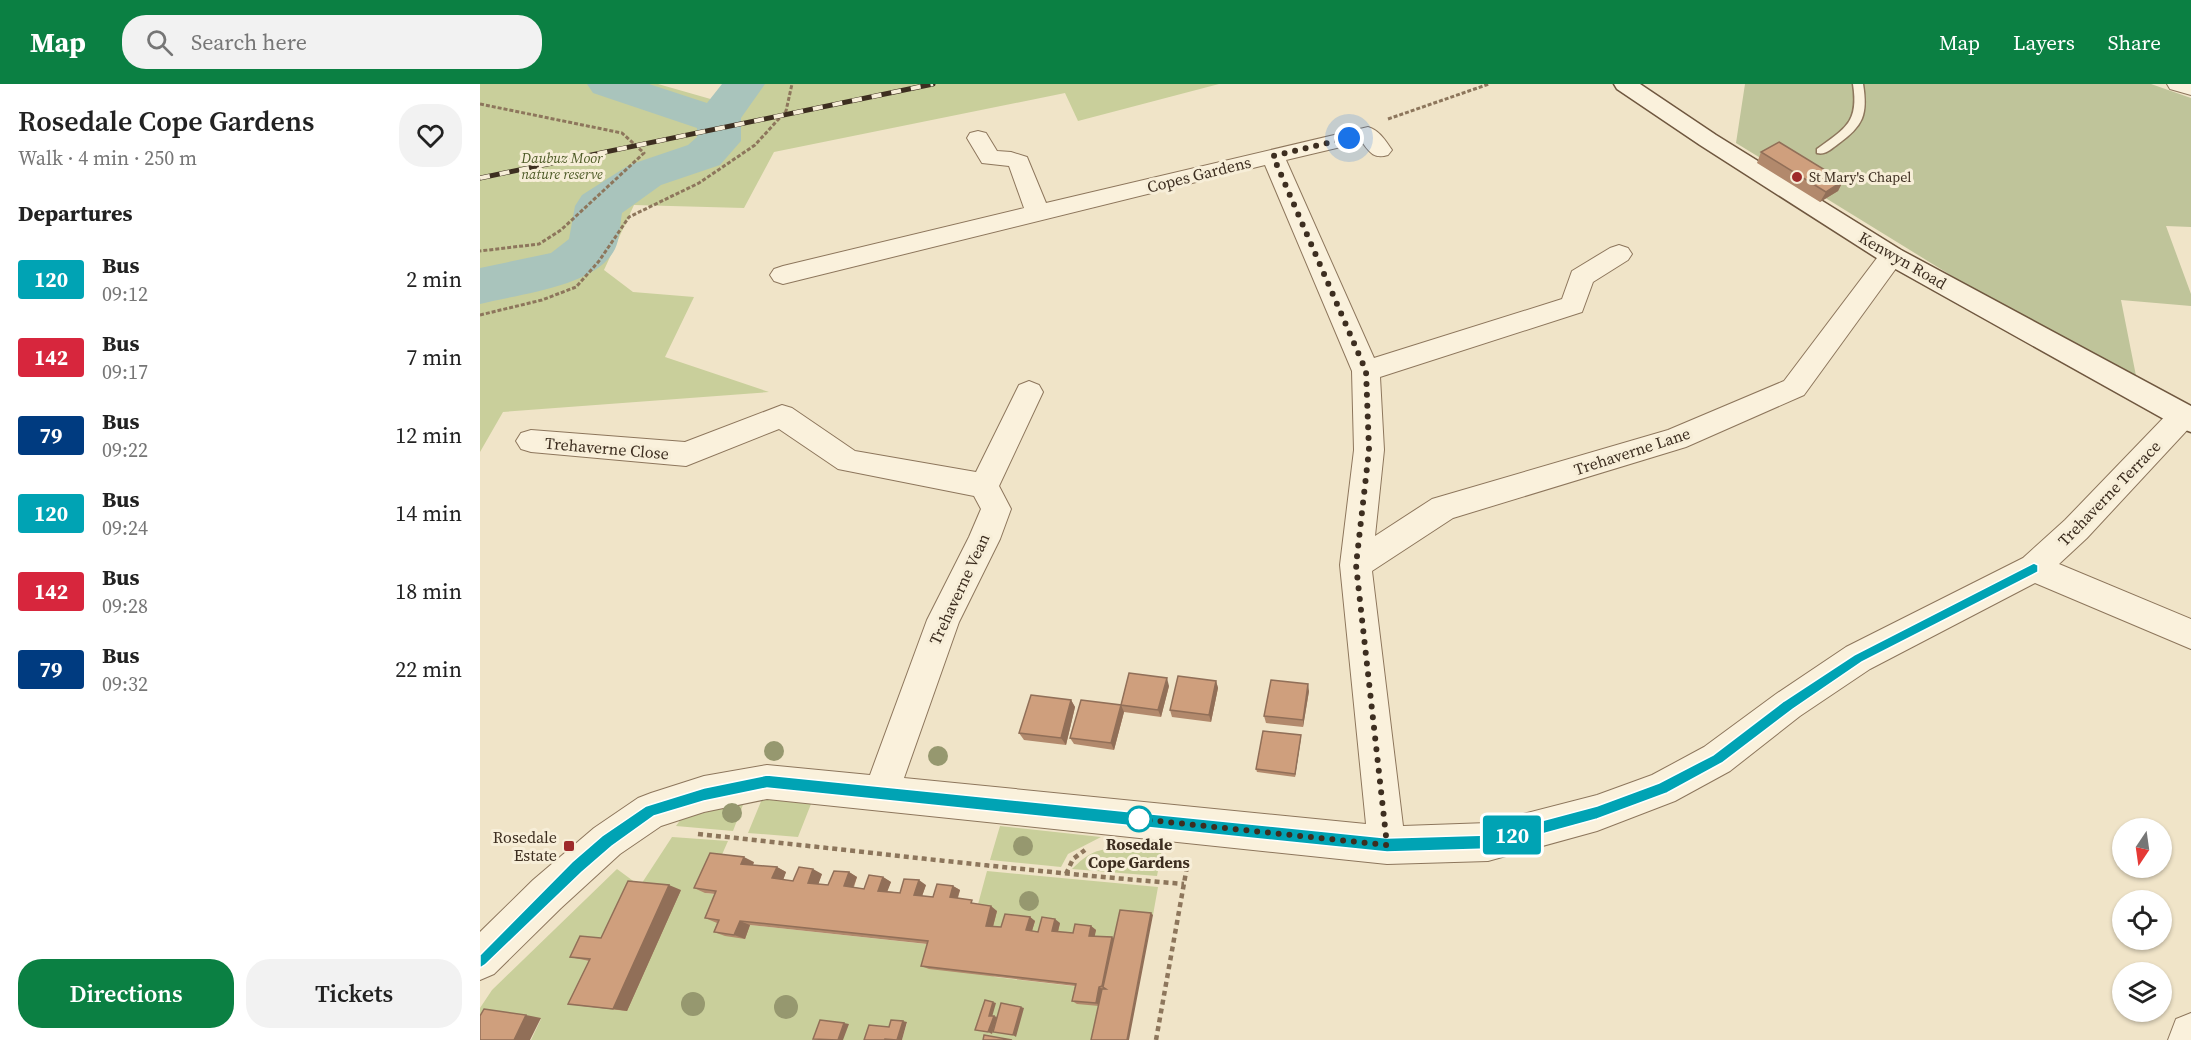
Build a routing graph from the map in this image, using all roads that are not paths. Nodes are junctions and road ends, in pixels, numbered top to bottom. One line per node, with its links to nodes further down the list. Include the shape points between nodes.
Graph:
1 (1624, 84): 11 (main road, Kenwyn Road)
2 (1858, 84): 7 (lane, via 1862,102 1856,125)
3 (2178, 84): 4 (street)
4 (2191, 88)
5 (978, 138): 9 (street, via 990,158 1019,162)
6 (1374, 142): 8 (street)
7 (1821, 151)
8 (1273, 156): 9 (street, Copes Gardens); 13 (street, Copes Gardens)
9 (1038, 213): 12 (street, Copes Gardens)
10 (1619, 254): 13 (street, via 1581,277 1573,305)
11 (1892, 256): 15 (main road, Kenwyn Road); 18 (street, Trehaverne Lane, via 1794,388 1676,440 1443,508)
12 (783, 275)
13 (1366, 371): 18 (street, Copes Gardens, via 1369,450)
14 (1029, 392): 17 (street)
15 (2187, 418): 19 (street, Trehaverne Terrace)
16 (531, 441): 17 (street, Trehaverne Close, via 686,454 782,416 848,461)
17 (984, 486): 21 (street, Trehaverne Vean, via 996,509 943,620)
18 (1356, 565): 22 (street, Copes Gardens)
19 (2034, 568): 20 (street); 22 (street, Trehaverne Terrace, via 1858,658 1717,759 1662,789 1597,813 1488,842)
20 (2191, 634)
21 (881, 793): 22 (street, Trehaverne Terrace); 23 (street, Trehaverne Terrace, via 767,782 704,794 651,811 607,841)
22 (1387, 845)
23 (480, 960)
24 (2191, 1034): 25 (street)
25 (2189, 1040)

